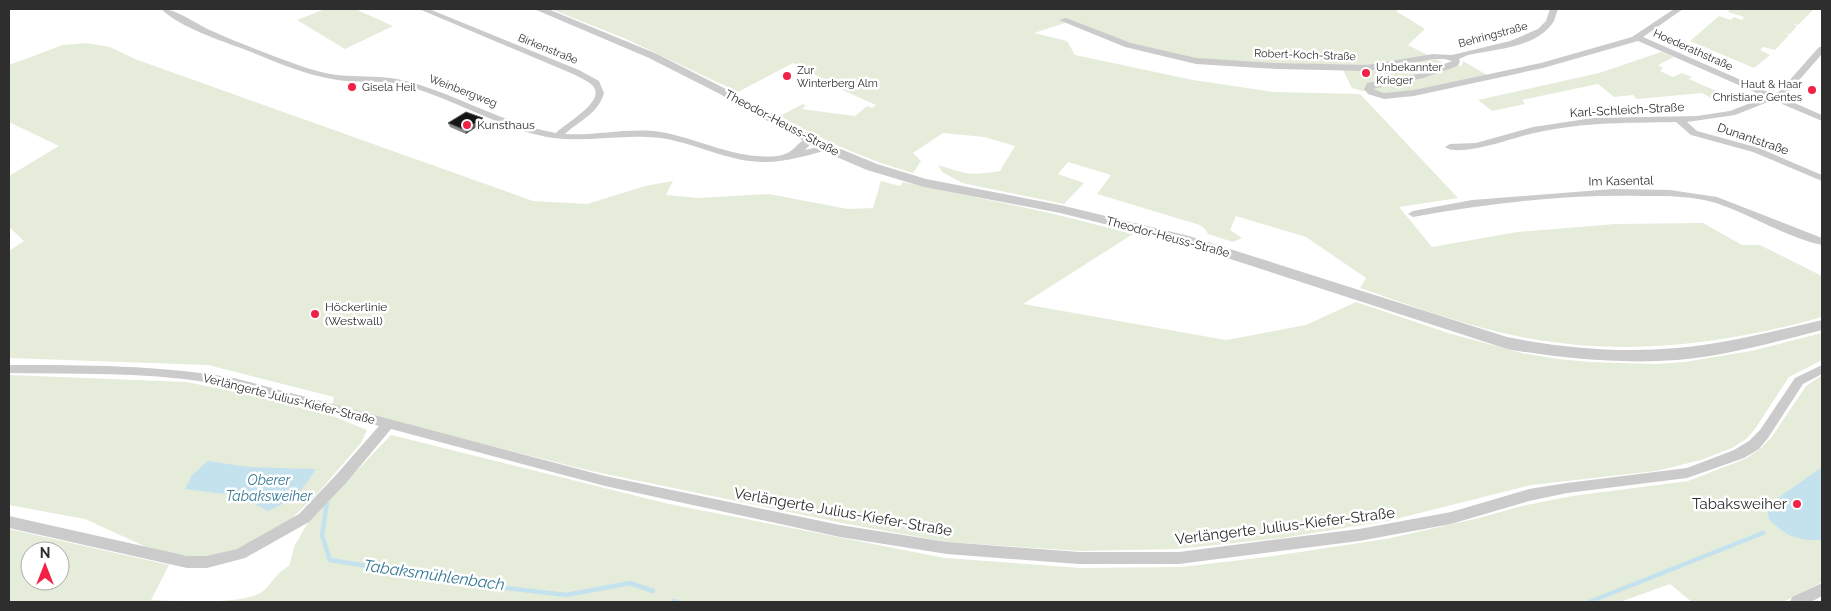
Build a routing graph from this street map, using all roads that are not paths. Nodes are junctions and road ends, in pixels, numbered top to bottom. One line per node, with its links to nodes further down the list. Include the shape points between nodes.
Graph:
1 (165, 9): 13 (street, Weinbergweg, via 203,30 322,75 407,83 530,130)
2 (423, 9): 13 (street, Birkenstraße, via 596,83 600,93 595,106)
3 (538, 9): 14 (street, Theodor-Heuss-Straße, via 666,63)
4 (1554, 9): 9 (street, Behringstraße, via 1548,24 1531,37 1465,52)
5 (1679, 9): 7 (street)
6 (1063, 20): 9 (street, Robert-Koch-Straße, via 1150,51 1220,64 1367,68 1436,55)
7 (1638, 38): 9 (street, via 1543,65 1414,93 1384,96 1368,88 1438,71 1455,64); 10 (street, Hoederathstraße)
8 (1822, 49): 10 (street, Karl-Schleich-Straße, via 1783,93)
9 (1453, 58)
10 (1773, 97): 11 (street, Hoederathstraße); 12 (street, Karl-Schleich-Straße, via 1715,117)
11 (1822, 118)
12 (1678, 120): 15 (street, Karl-Schleich-Straße, via 1593,121 1533,130 1476,146); 18 (street, Dunantstraße, via 1694,133 1756,150)
13 (558, 136): 17 (street, Weinbergweg, via 644,134 675,138 748,158)
14 (808, 140): 16 (street, Theodor-Heuss-Straße); 17 (street)
15 (1450, 147)
16 (825, 148): 17 (street, Weinbergweg); 21 (street, Theodor-Heuss-Straße, via 924,183 1060,209 1184,239 1444,324 1538,349 1596,355 1677,354 1744,344)
17 (791, 156)
18 (1822, 178)
19 (1413, 214): 20 (street, Im Kasental, via 1472,203 1613,192 1670,193 1717,200)
20 (1822, 242)
21 (1822, 325)
22 (9, 369): 24 (street, Verlängerte Julius-Kiefer-Straße, via 198,376)
23 (1822, 369): 24 (street, Verlängerte Julius-Kiefer-Straße, via 1799,381 1754,445 1730,458 1686,474 1529,495 1451,518 1360,535 1179,558 1079,558 947,548 840,531 605,481)
24 (388, 424): 25 (street, Verlängerte Julius-Kiefer-Straße, via 304,518 260,544 224,559 187,562)
25 (9, 522)
26 (1822, 589): 27 (street)
27 (1797, 602)

